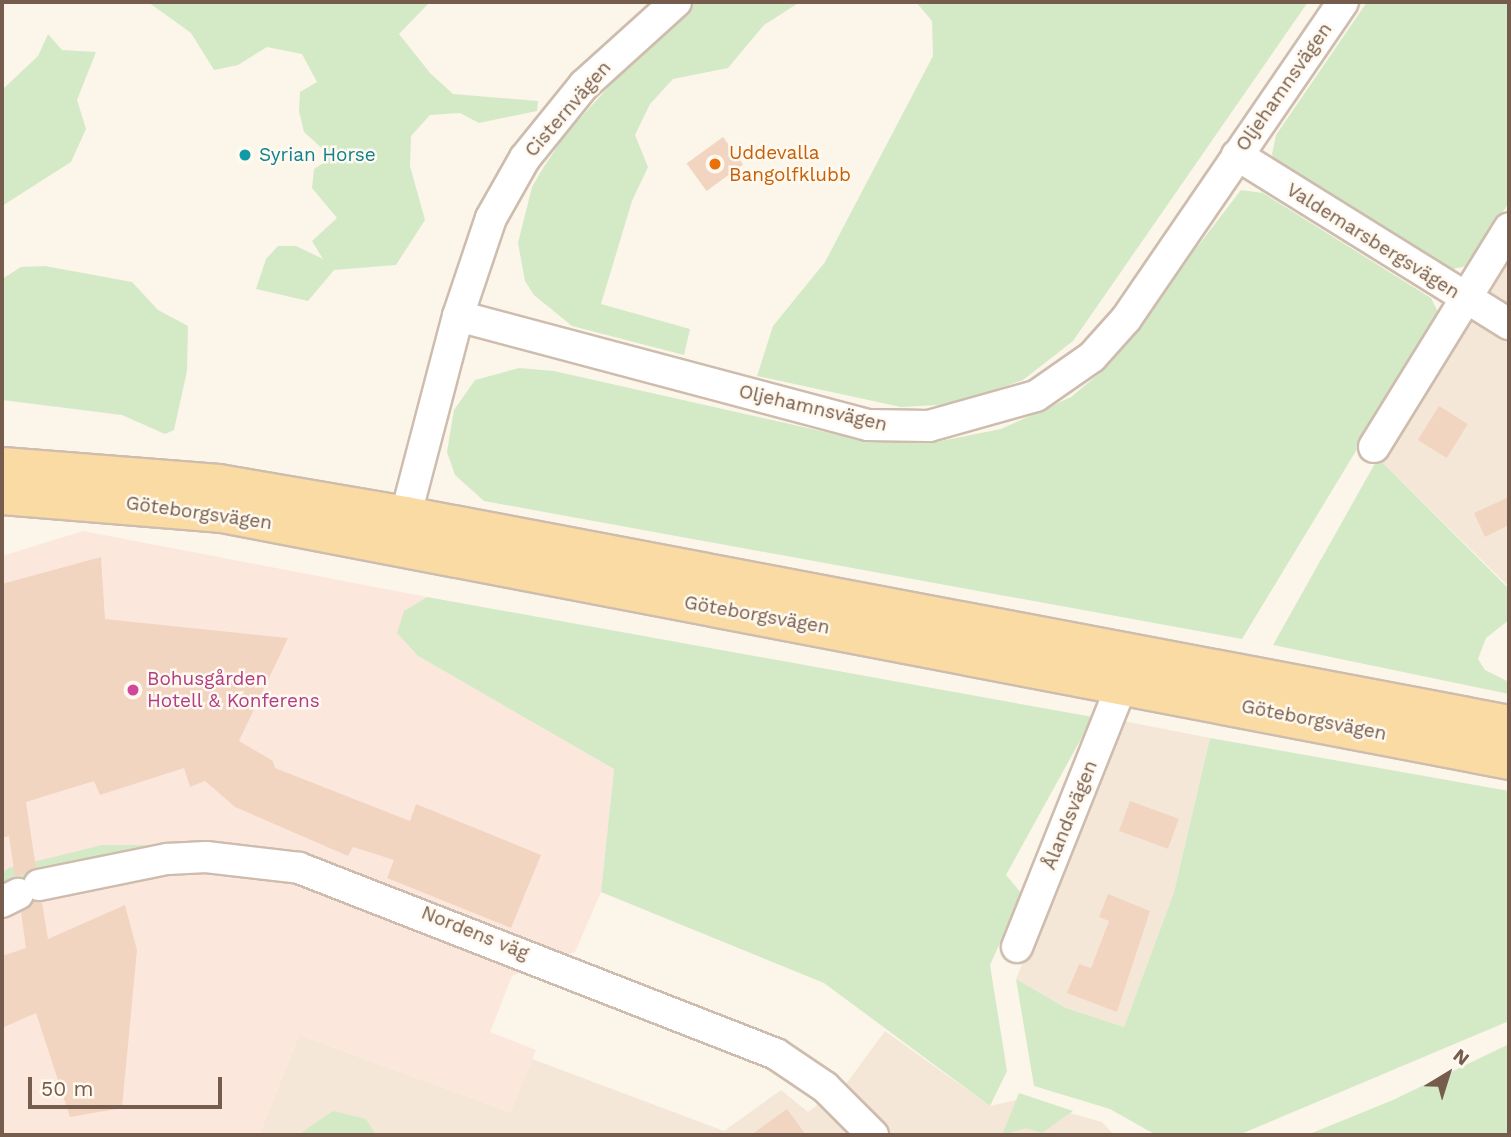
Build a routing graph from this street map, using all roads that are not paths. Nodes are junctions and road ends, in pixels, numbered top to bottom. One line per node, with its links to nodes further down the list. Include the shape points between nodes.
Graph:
1 (676, 2): 6 (street, Cisternvägen, via 584,85 526,158 491,218)
2 (1343, 2): 3 (street, Oljehamnsvägen)
3 (1237, 155): 5 (street, Valdemarsbergsvägen); 6 (street, Oljehamnsvägen, via 1126,319 1092,357 1036,396 958,420 920,426 868,425)
4 (1509, 228): 5 (street)
5 (1465, 300): 7 (street, Valdemarsbergsvägen); 8 (street)
6 (458, 316): 11 (street)
7 (1509, 324)
8 (1374, 447)
9 (2, 466): 11 (main road, Göteborgsvägen, via 218,483)
10 (2, 495): 11 (main road, Göteborgsvägen)
11 (401, 532): 12 (main road, Göteborgsvägen); 13 (main road, Göteborgsvägen)
12 (1124, 682): 14 (main road, Göteborgsvägen); 16 (street, Ålandsvägen)
13 (1509, 724)
14 (1509, 760)
15 (20, 894): 17 (street, Nordens väg, via 167,859 216,858 299,868 776,1054 825,1087)
16 (1017, 947)
17 (873, 1135)

